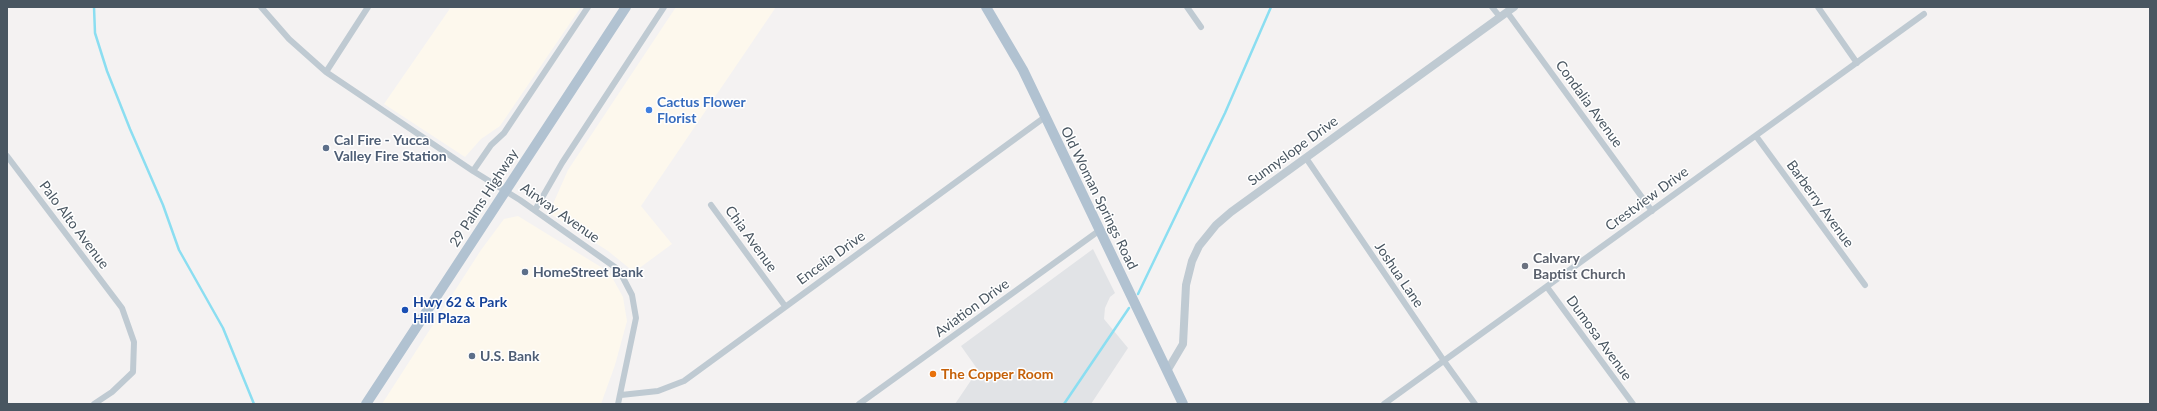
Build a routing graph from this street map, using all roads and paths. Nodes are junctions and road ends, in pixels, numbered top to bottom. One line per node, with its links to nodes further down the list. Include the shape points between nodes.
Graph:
1 (261, 7): 15 (street, Airway Avenue, via 288,39)
2 (368, 7): 15 (street)
3 (588, 7): 20 (street, via 504,133 491,145)
4 (626, 7): 21 (main road, 29 Palms Highway)
5 (664, 7): 23 (street, via 562,163)
6 (986, 7): 16 (main road, Old Woman Springs Road, via 1023,70)
7 (1187, 7): 13 (street)
8 (1492, 7): 12 (street)
9 (1818, 7): 14 (street)
10 (1511, 9): 12 (street, Sunnyslope Drive); 24 (street, Condalia Avenue)
11 (1924, 14): 14 (street, Crestview Drive)
12 (1500, 17): 19 (street, Sunnyslope Drive)
13 (1201, 27)
14 (1857, 63): 17 (street, Crestview Drive)
15 (326, 72): 20 (street, Airway Avenue)
16 (1045, 117): 25 (main road, Old Woman Springs Road); 28 (street, Encelia Drive)
17 (1756, 136): 24 (street, Crestview Drive); 26 (street, Barberry Avenue)
18 (7, 156): 32 (street, Palo Alto Avenue, via 122,308 134,342 133,372 112,392)
19 (1306, 158): 29 (street, Joshua Lane); 30 (street, Sunnyslope Drive, via 1231,212 1216,225 1200,246 1192,261 1186,285 1183,344)
20 (473, 171): 21 (street, Airway Avenue)
21 (505, 190): 23 (street, Airway Avenue); 33 (main road, 29 Palms Highway)
22 (711, 205): 28 (street, Chia Avenue)
23 (535, 210): 31 (street, Airway Avenue, via 619,270 627,281 636,318)
24 (1652, 211): 27 (street, Crestview Drive)
25 (1100, 230): 30 (main road, Old Woman Springs Road); 35 (street, Aviation Drive)
26 (1865, 285)
27 (1546, 287): 29 (street, Crestview Drive); 39 (street, Dumosa Avenue)
28 (785, 306): 31 (street, Encelia Drive, via 684,381 658,391)
29 (1444, 361): 37 (street, Crestview Drive); 38 (street, Joshua Lane)
30 (1167, 371): 36 (main road, Old Woman Springs Road)
31 (620, 396): 34 (street, Airway Avenue)
32 (94, 404)
33 (366, 404)
34 (618, 404)
35 (859, 404)
36 (1183, 404)
37 (1384, 404)
38 (1475, 404)
39 (1633, 404)

